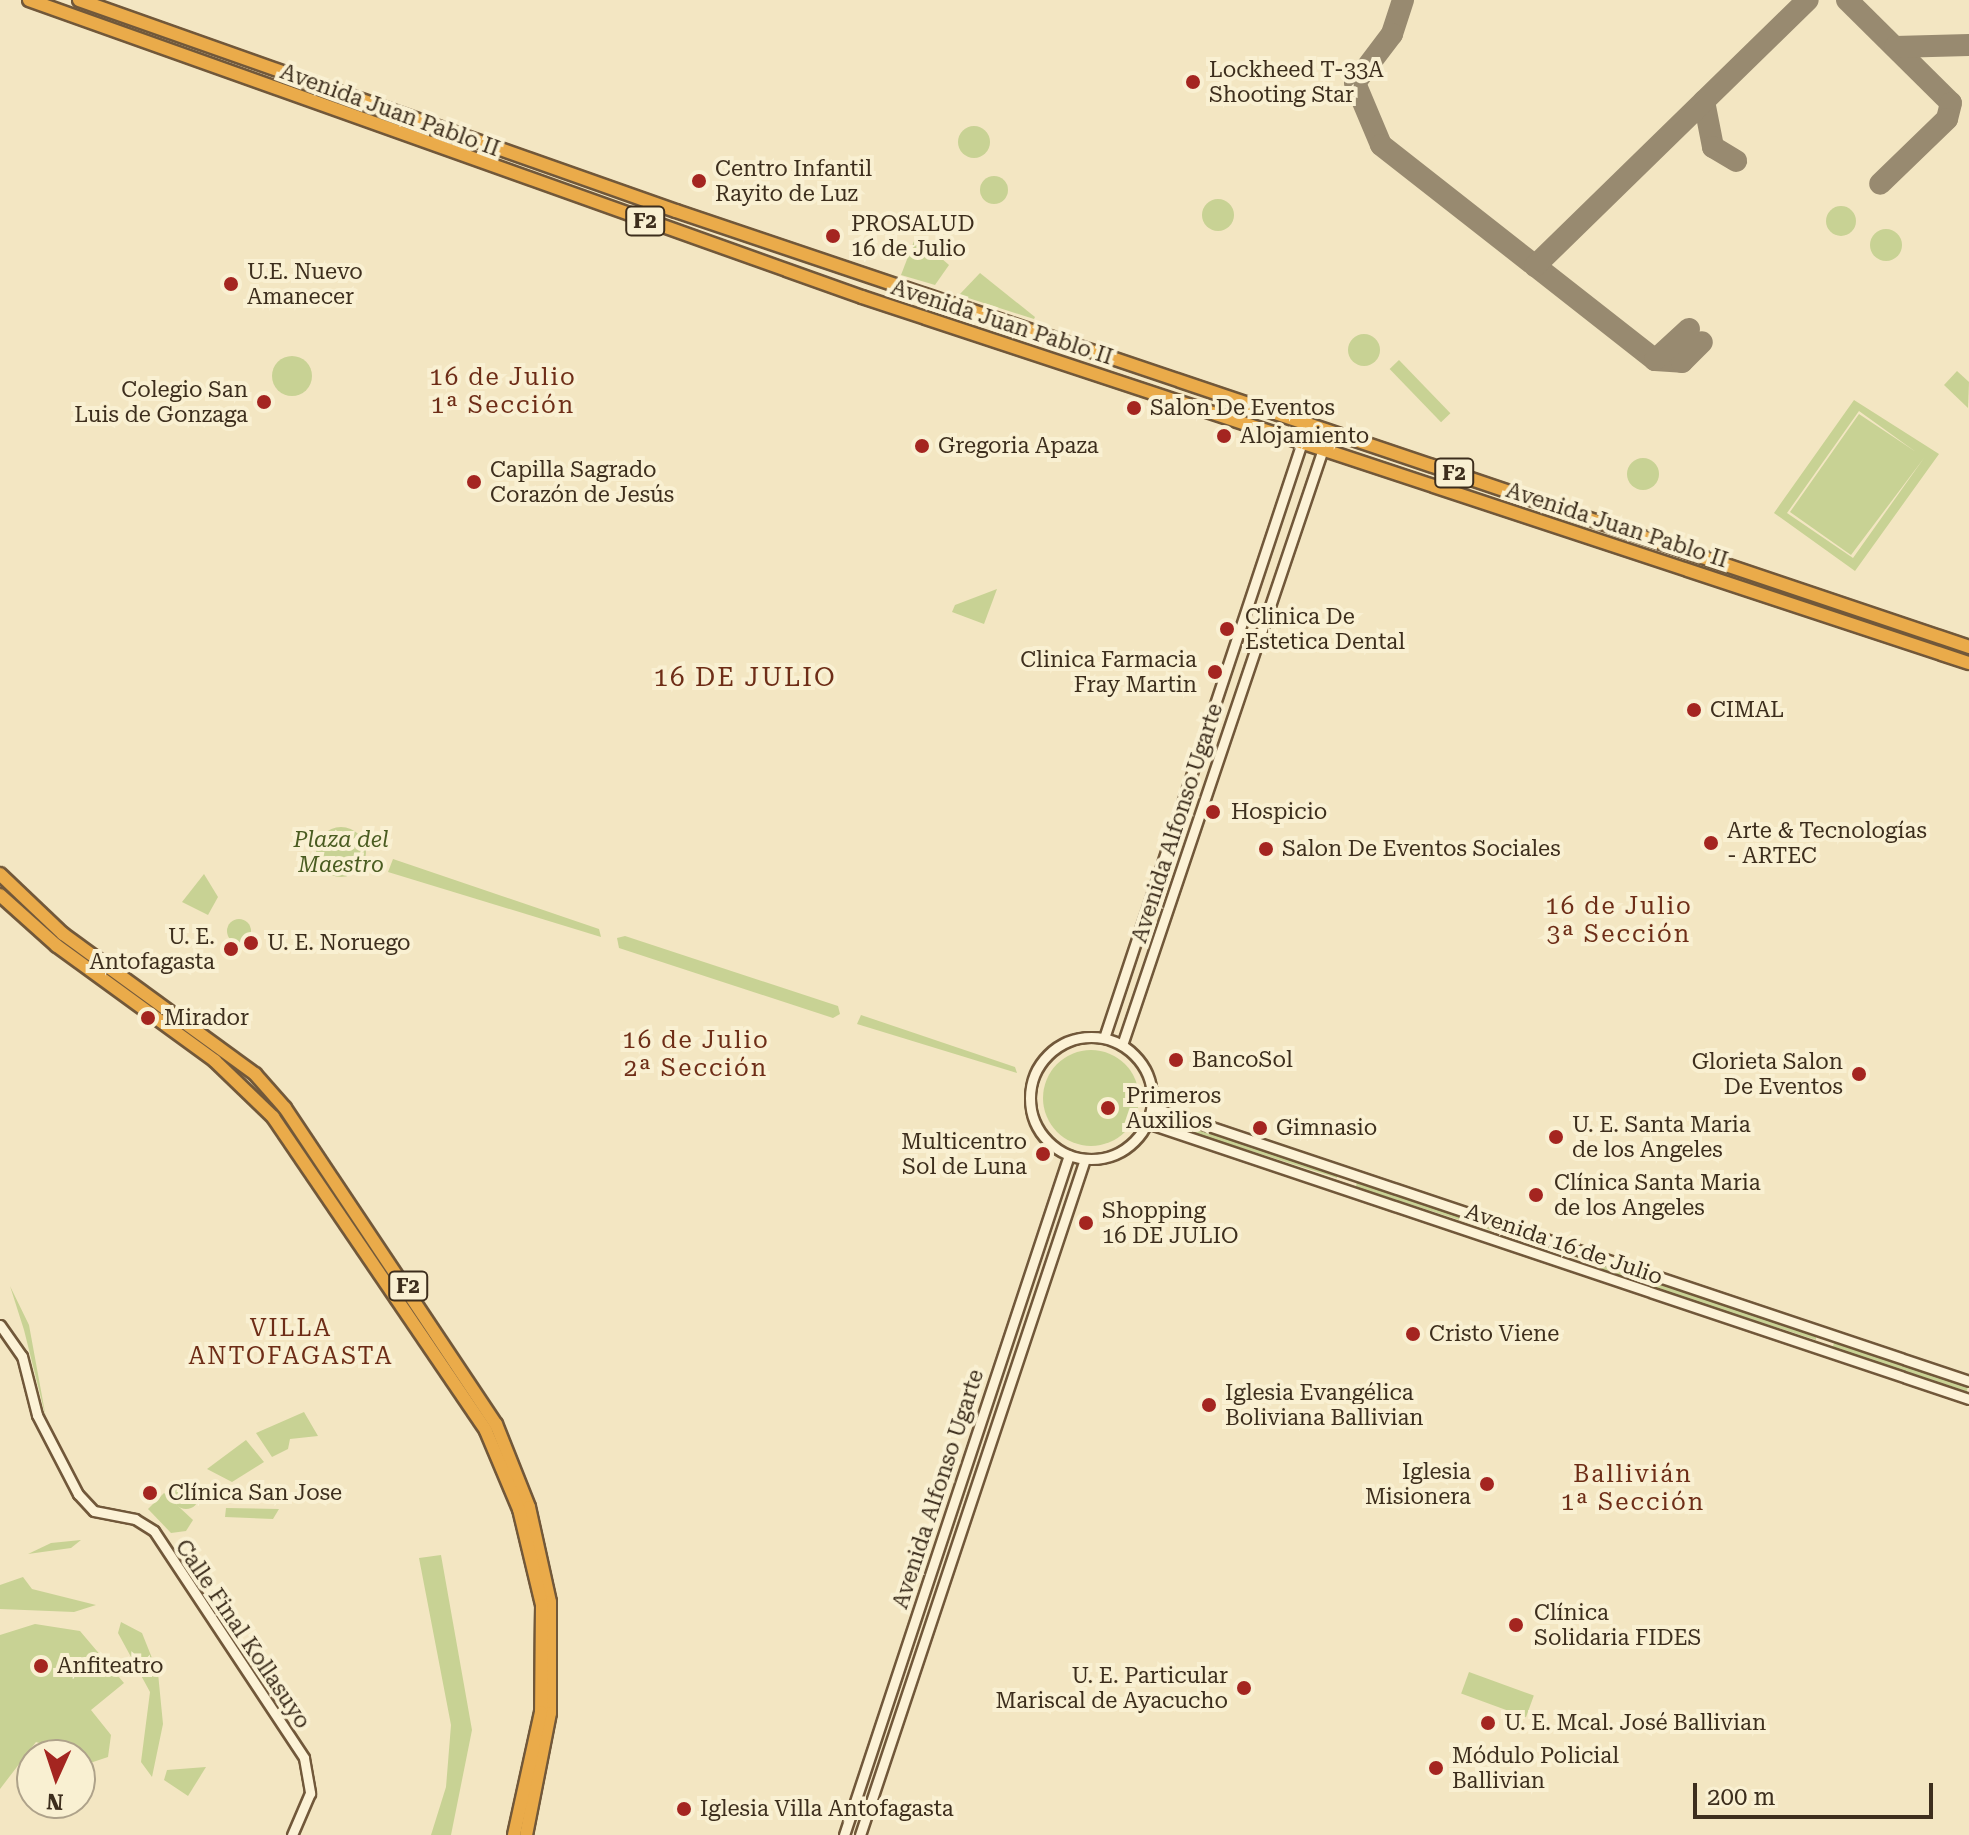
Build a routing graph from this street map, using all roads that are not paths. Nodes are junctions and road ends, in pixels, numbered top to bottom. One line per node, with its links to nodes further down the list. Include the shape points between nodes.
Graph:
1 (29, 0): 5 (highway, Avenida Juan Pablo II / F2, via 427,147)
2 (79, 0): 3 (highway, Avenida Juan Pablo II / F2)
3 (1308, 424): 4 (highway, Avenida Juan Pablo II / F2); 5 (main road, Avenida Alfonso Ugarte)
4 (1329, 431): 6 (main road, Avenida Alfonso Ugarte); 7 (highway, Avenida Juan Pablo II / F2)
5 (1302, 442): 6 (highway, Avenida Juan Pablo II / F2); 11 (main road, Avenida Alfonso Ugarte)
6 (1323, 449): 8 (highway, Avenida Juan Pablo II / F2); 12 (main road, Avenida Alfonso Ugarte)
7 (1969, 647)
8 (1969, 663)
9 (0, 874): 22 (highway, F2, via 63,934 255,1074 285,1108 496,1424 529,1507 550,1602 550,1713)
10 (0, 895): 21 (highway, F2, via 57,946 238,1080 273,1117 486,1431 519,1509 542,1605 541,1712)
11 (1104, 1038): 12 (main road); 15 (main road, via 1061,1045 1034,1078 1033,1117 1050,1142)
12 (1122, 1045): 13 (main road, via 1144,1067)
13 (1152, 1107): 14 (main road); 18 (main road, Avenida 16 de Julio)
14 (1147, 1123): 16 (main road, via 1125,1149); 19 (main road, Avenida 16 de Julio)
15 (1069, 1155): 16 (main road); 23 (main road, Avenida Alfonso Ugarte)
16 (1085, 1159): 24 (main road, Avenida Alfonso Ugarte)
17 (0, 1325): 20 (main road, Calle Final Kollasuyo, via 22,1356 37,1415 78,1494 94,1511 135,1519 154,1531 304,1758 310,1793)
18 (1969, 1381)
19 (1969, 1399)
20 (292, 1835)
21 (514, 1835)
22 (526, 1835)
23 (844, 1835)
24 (860, 1835)

